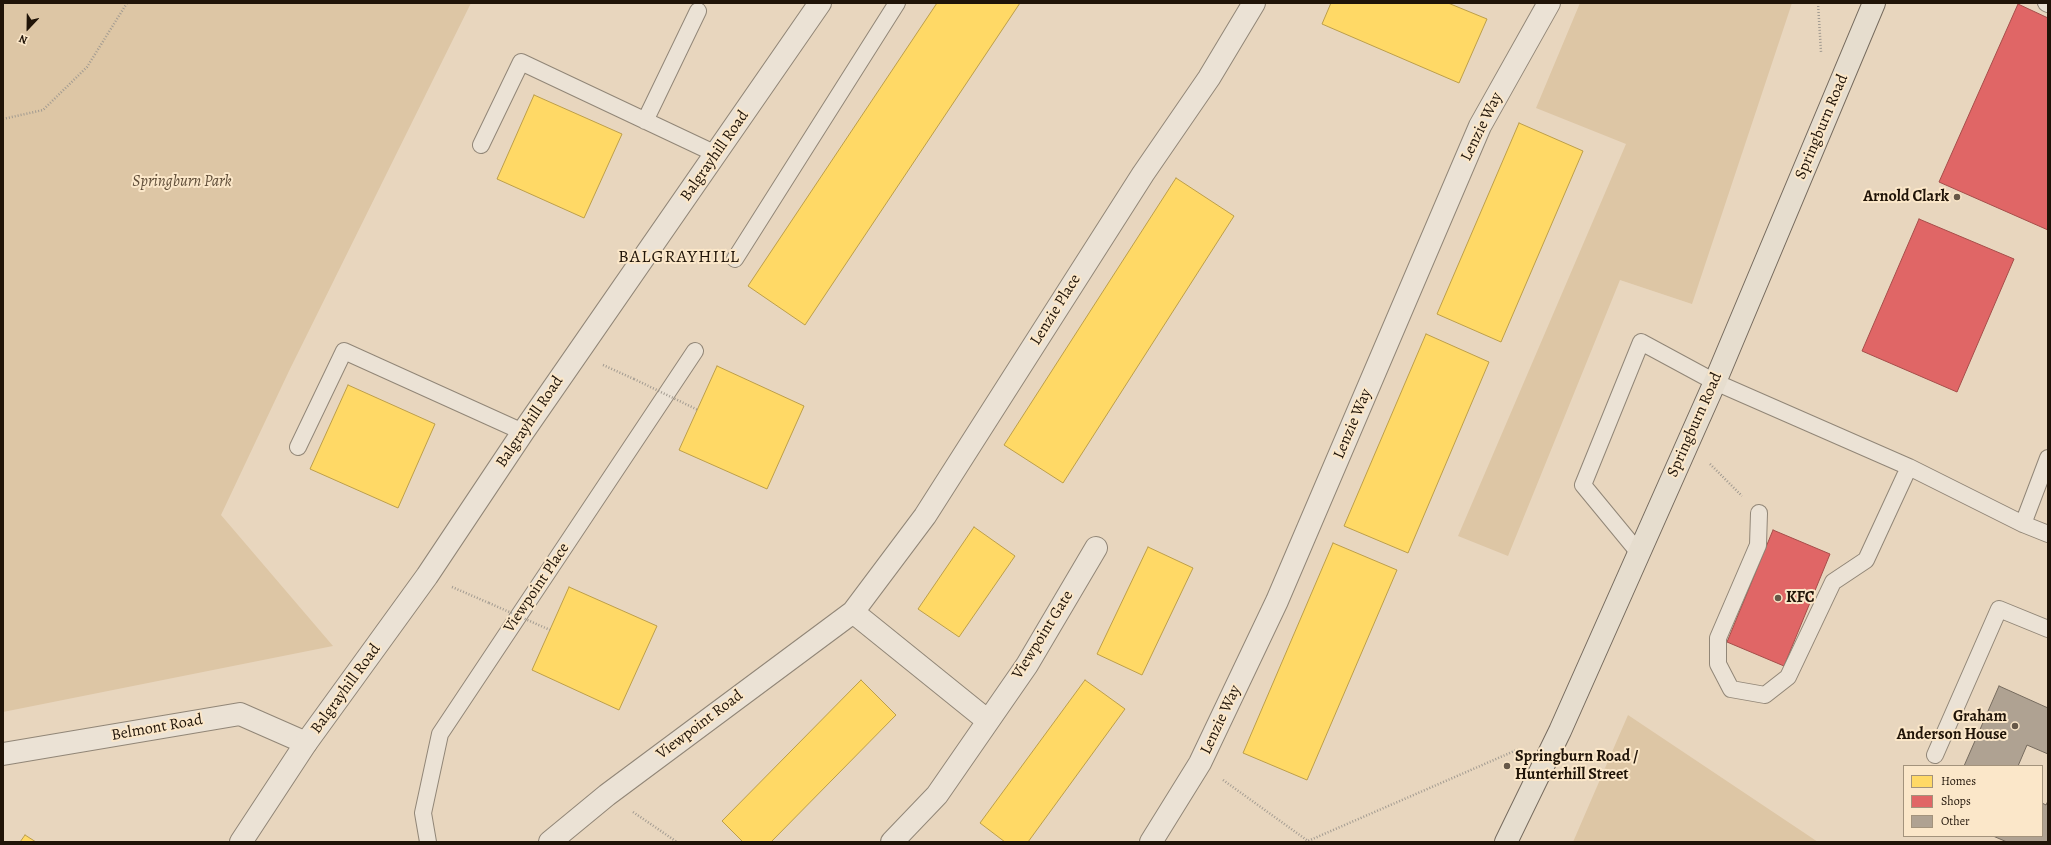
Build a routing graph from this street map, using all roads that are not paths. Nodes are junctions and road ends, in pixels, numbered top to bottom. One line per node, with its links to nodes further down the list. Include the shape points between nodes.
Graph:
1 (820, 3): 9 (street, Balgrayhill Road)
2 (897, 3): 10 (lane)
3 (1254, 3): 22 (street, Lenzie Place, via 1209,78 1143,174 925,516)
4 (1549, 3): 32 (street, Lenzie Way, via 1480,126 1277,601 1200,763)
5 (1874, 3): 12 (main road, Springburn Road)
6 (698, 11): 7 (lane)
7 (645, 121): 8 (lane, via 521,62); 9 (lane)
8 (481, 145)
9 (716, 154): 13 (street, Balgrayhill Road)
10 (735, 259)
11 (695, 351): 29 (lane, Viewpoint Place, via 440,734 423,813)
12 (1715, 382): 16 (lane); 21 (main road, Springburn Road); 21 (lane, via 1641,342 1583,485)
13 (523, 432): 14 (lane, via 344,351); 25 (street, Balgrayhill Road, via 427,576)
14 (298, 447)
15 (2048, 458): 18 (lane)
16 (1909, 467): 17 (lane, via 1866,560 1833,582 1788,677 1765,695 1731,689 1718,664 1718,638 1758,545); 18 (lane)
17 (1759, 513)
18 (2023, 524): 19 (lane)
19 (2048, 534)
20 (1096, 548): 24 (street, Viewpoint Gate, via 1027,665)
21 (1639, 553): 33 (main road, Springburn Road, via 1560,731)
22 (853, 612): 24 (street); 30 (street, Viewpoint Road, via 607,795)
23 (2048, 629): 27 (lane, via 1999,609)
24 (988, 721): 31 (street, Viewpoint Gate, via 937,795)
25 (306, 743): 26 (street, Belmont Road, via 240,714); 28 (street, Balgrayhill Road)
26 (3, 754)
27 (1935, 755)
28 (241, 842)
29 (428, 842)
30 (550, 842)
31 (892, 842)
32 (1151, 842)
33 (1506, 842)

